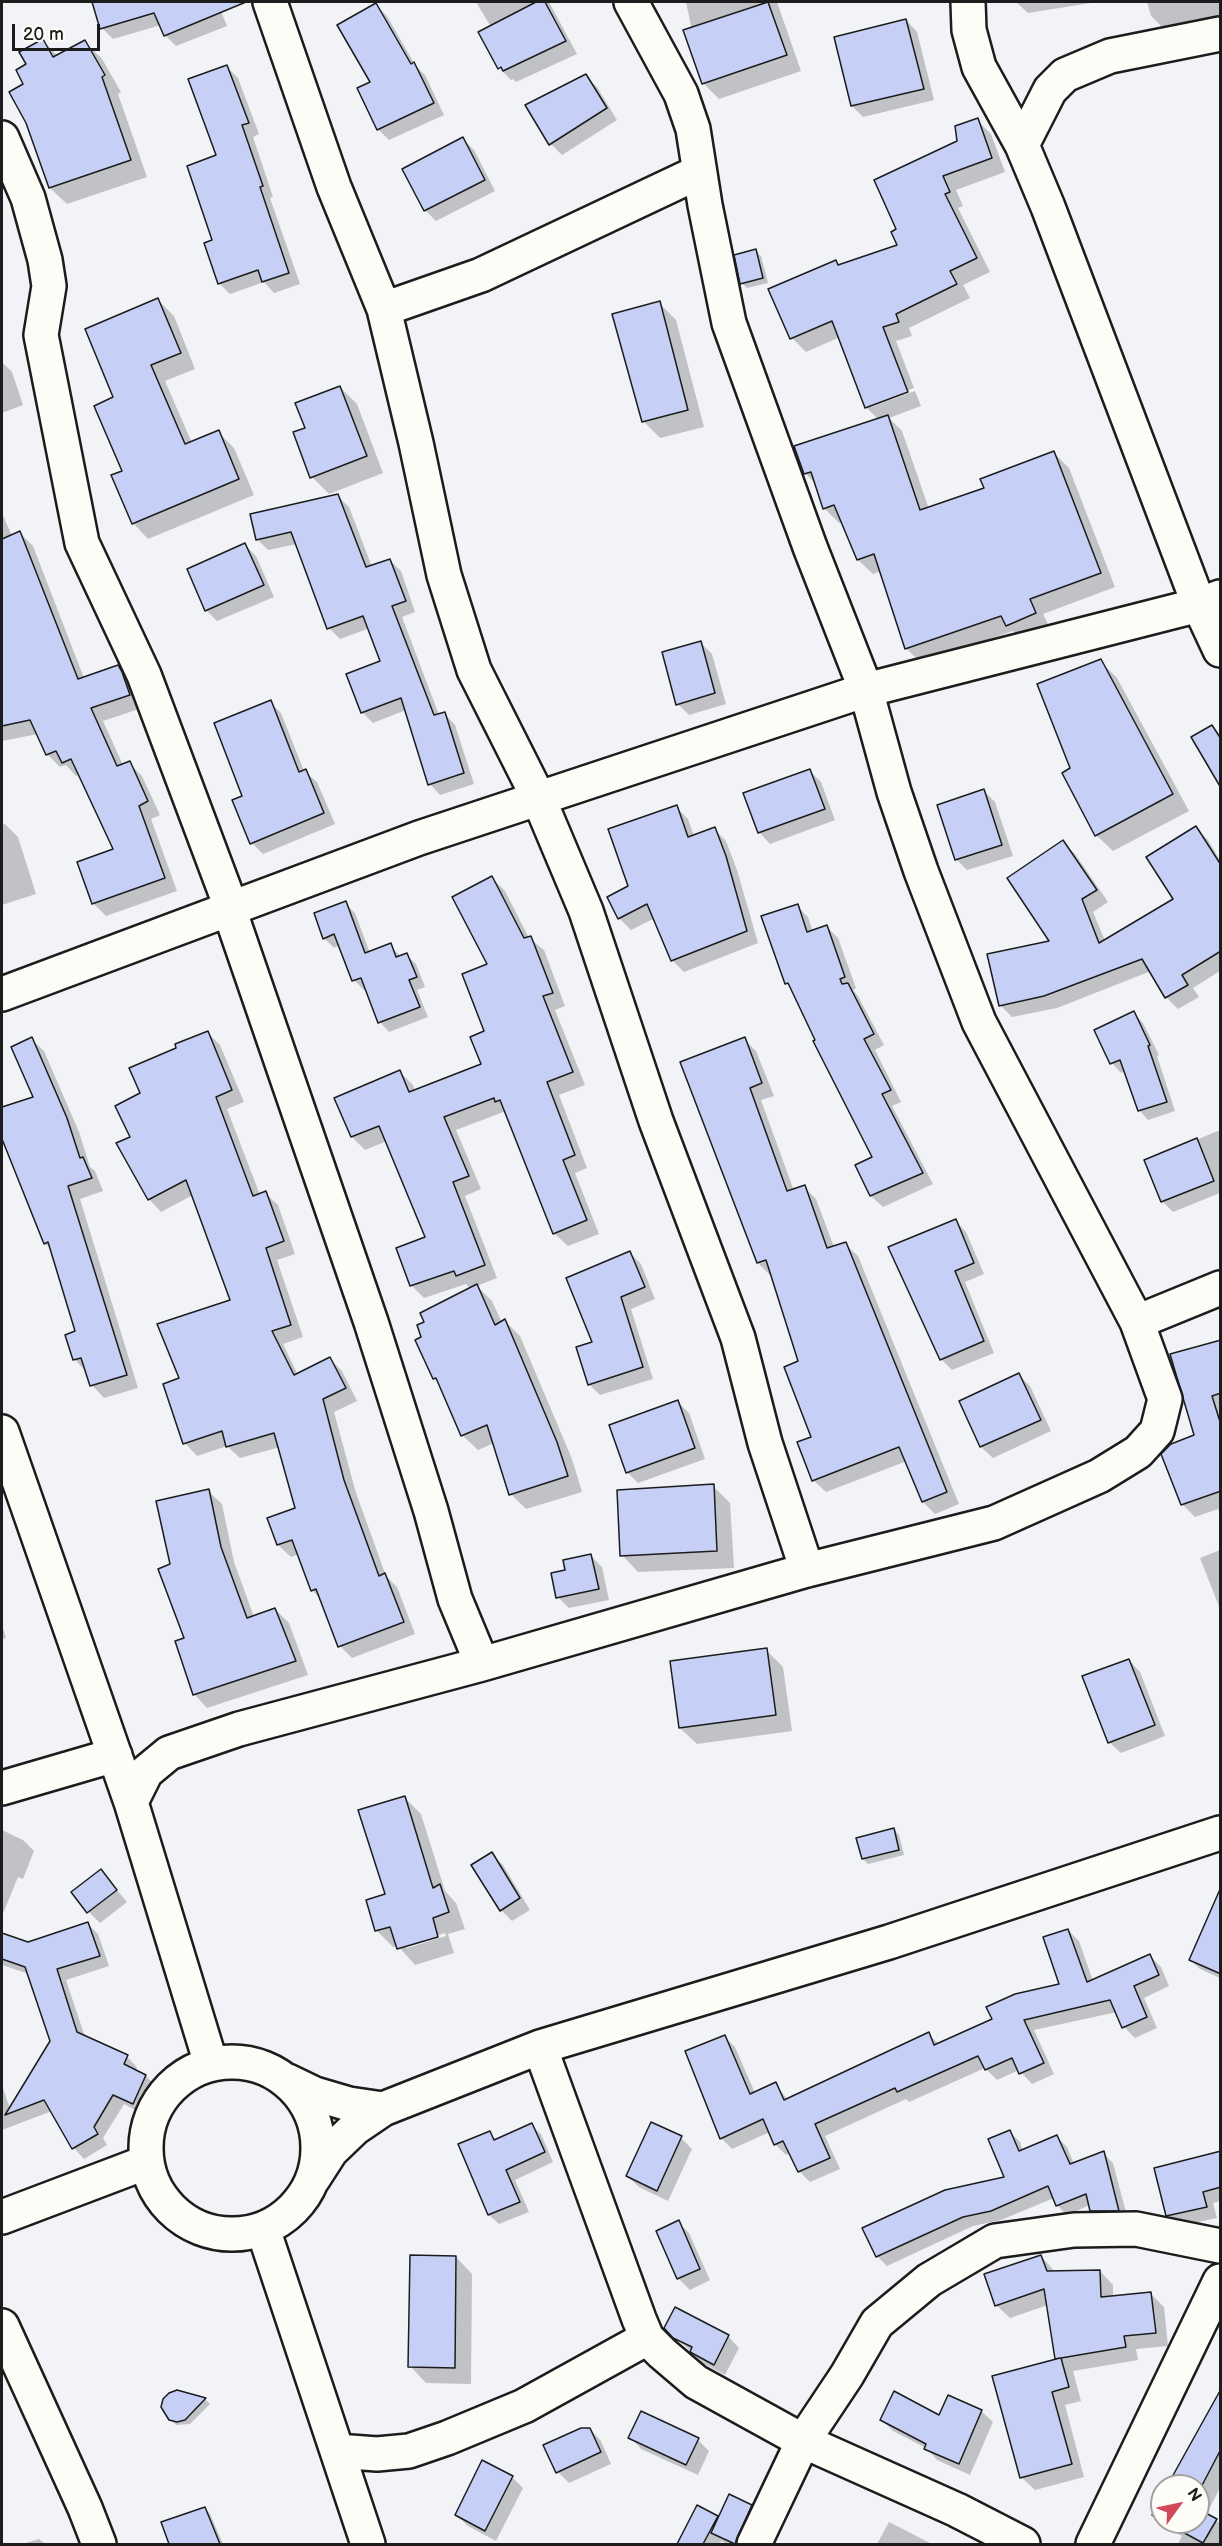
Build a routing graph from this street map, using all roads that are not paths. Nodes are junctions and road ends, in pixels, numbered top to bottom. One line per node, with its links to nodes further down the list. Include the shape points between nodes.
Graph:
1 (270, 2): 8 (street, via 334,187)
2 (632, 2): 7 (street, via 681,94 693,129)
3 (968, 2): 6 (street, via 969,30 979,67)
4 (1221, 34): 6 (street, via 1110,56 1065,75 1050,90)
5 (2, 138): 13 (street, via 28,198 45,260 49,286 41,335 82,543 144,675)
6 (1022, 145): 9 (street)
7 (699, 172): 8 (street, via 481,275); 11 (street, via 729,323)
8 (384, 309): 12 (street, via 444,574 474,670)
9 (1210, 601): 10 (street); 11 (street)
10 (1221, 650)
11 (866, 690): 12 (street); 16 (street, via 901,815 979,1022)
12 (538, 797): 13 (street); 18 (street, via 586,911 656,1121 738,1338 765,1443)
13 (230, 908): 14 (street); 19 (street, via 371,1322 455,1599)
14 (2, 994)
15 (1221, 1288): 16 (street)
16 (1137, 1322): 18 (street, via 1165,1399 1157,1431 1138,1452 1099,1476 994,1523)
17 (2, 1432): 20 (street)
18 (807, 1570): 19 (street)
19 (482, 1664): 21 (street, via 239,1729)
20 (113, 1749): 21 (street); 22 (street); 23 (street)
21 (169, 1753): 23 (street, via 146,1773)
22 (2, 1788)
23 (131, 1802): 26 (street)
24 (1221, 1833): 25 (street, via 889,1942)
25 (540, 2047): 28 (street); 36 (street)
26 (211, 2064): 27 (street, via 249,2064); 29 (street, via 178,2080 155,2109 148,2135)
27 (283, 2079): 28 (street, via 315,2094); 30 (street, via 303,2100 315,2125 318,2144)
28 (383, 2109): 30 (street, via 331,2151)
29 (147, 2162): 31 (street); 32 (street, via 165,2202 199,2228 220,2234)
30 (313, 2179): 32 (street, via 293,2210)
31 (2, 2217)
32 (263, 2229): 38 (street)
33 (1221, 2246): 37 (street, via 1136,2229 1074,2230 994,2241 929,2280 877,2323 848,2375)
34 (1221, 2281): 43 (street)
35 (2, 2326): 39 (street)
36 (647, 2338): 37 (street, via 696,2382); 38 (street, via 524,2406 447,2438 410,2451)
37 (802, 2441): 41 (street); 42 (street)
38 (337, 2451): 40 (street)
39 (99, 2544)
40 (368, 2544)
41 (754, 2544)
42 (1023, 2544)
43 (1093, 2544)

